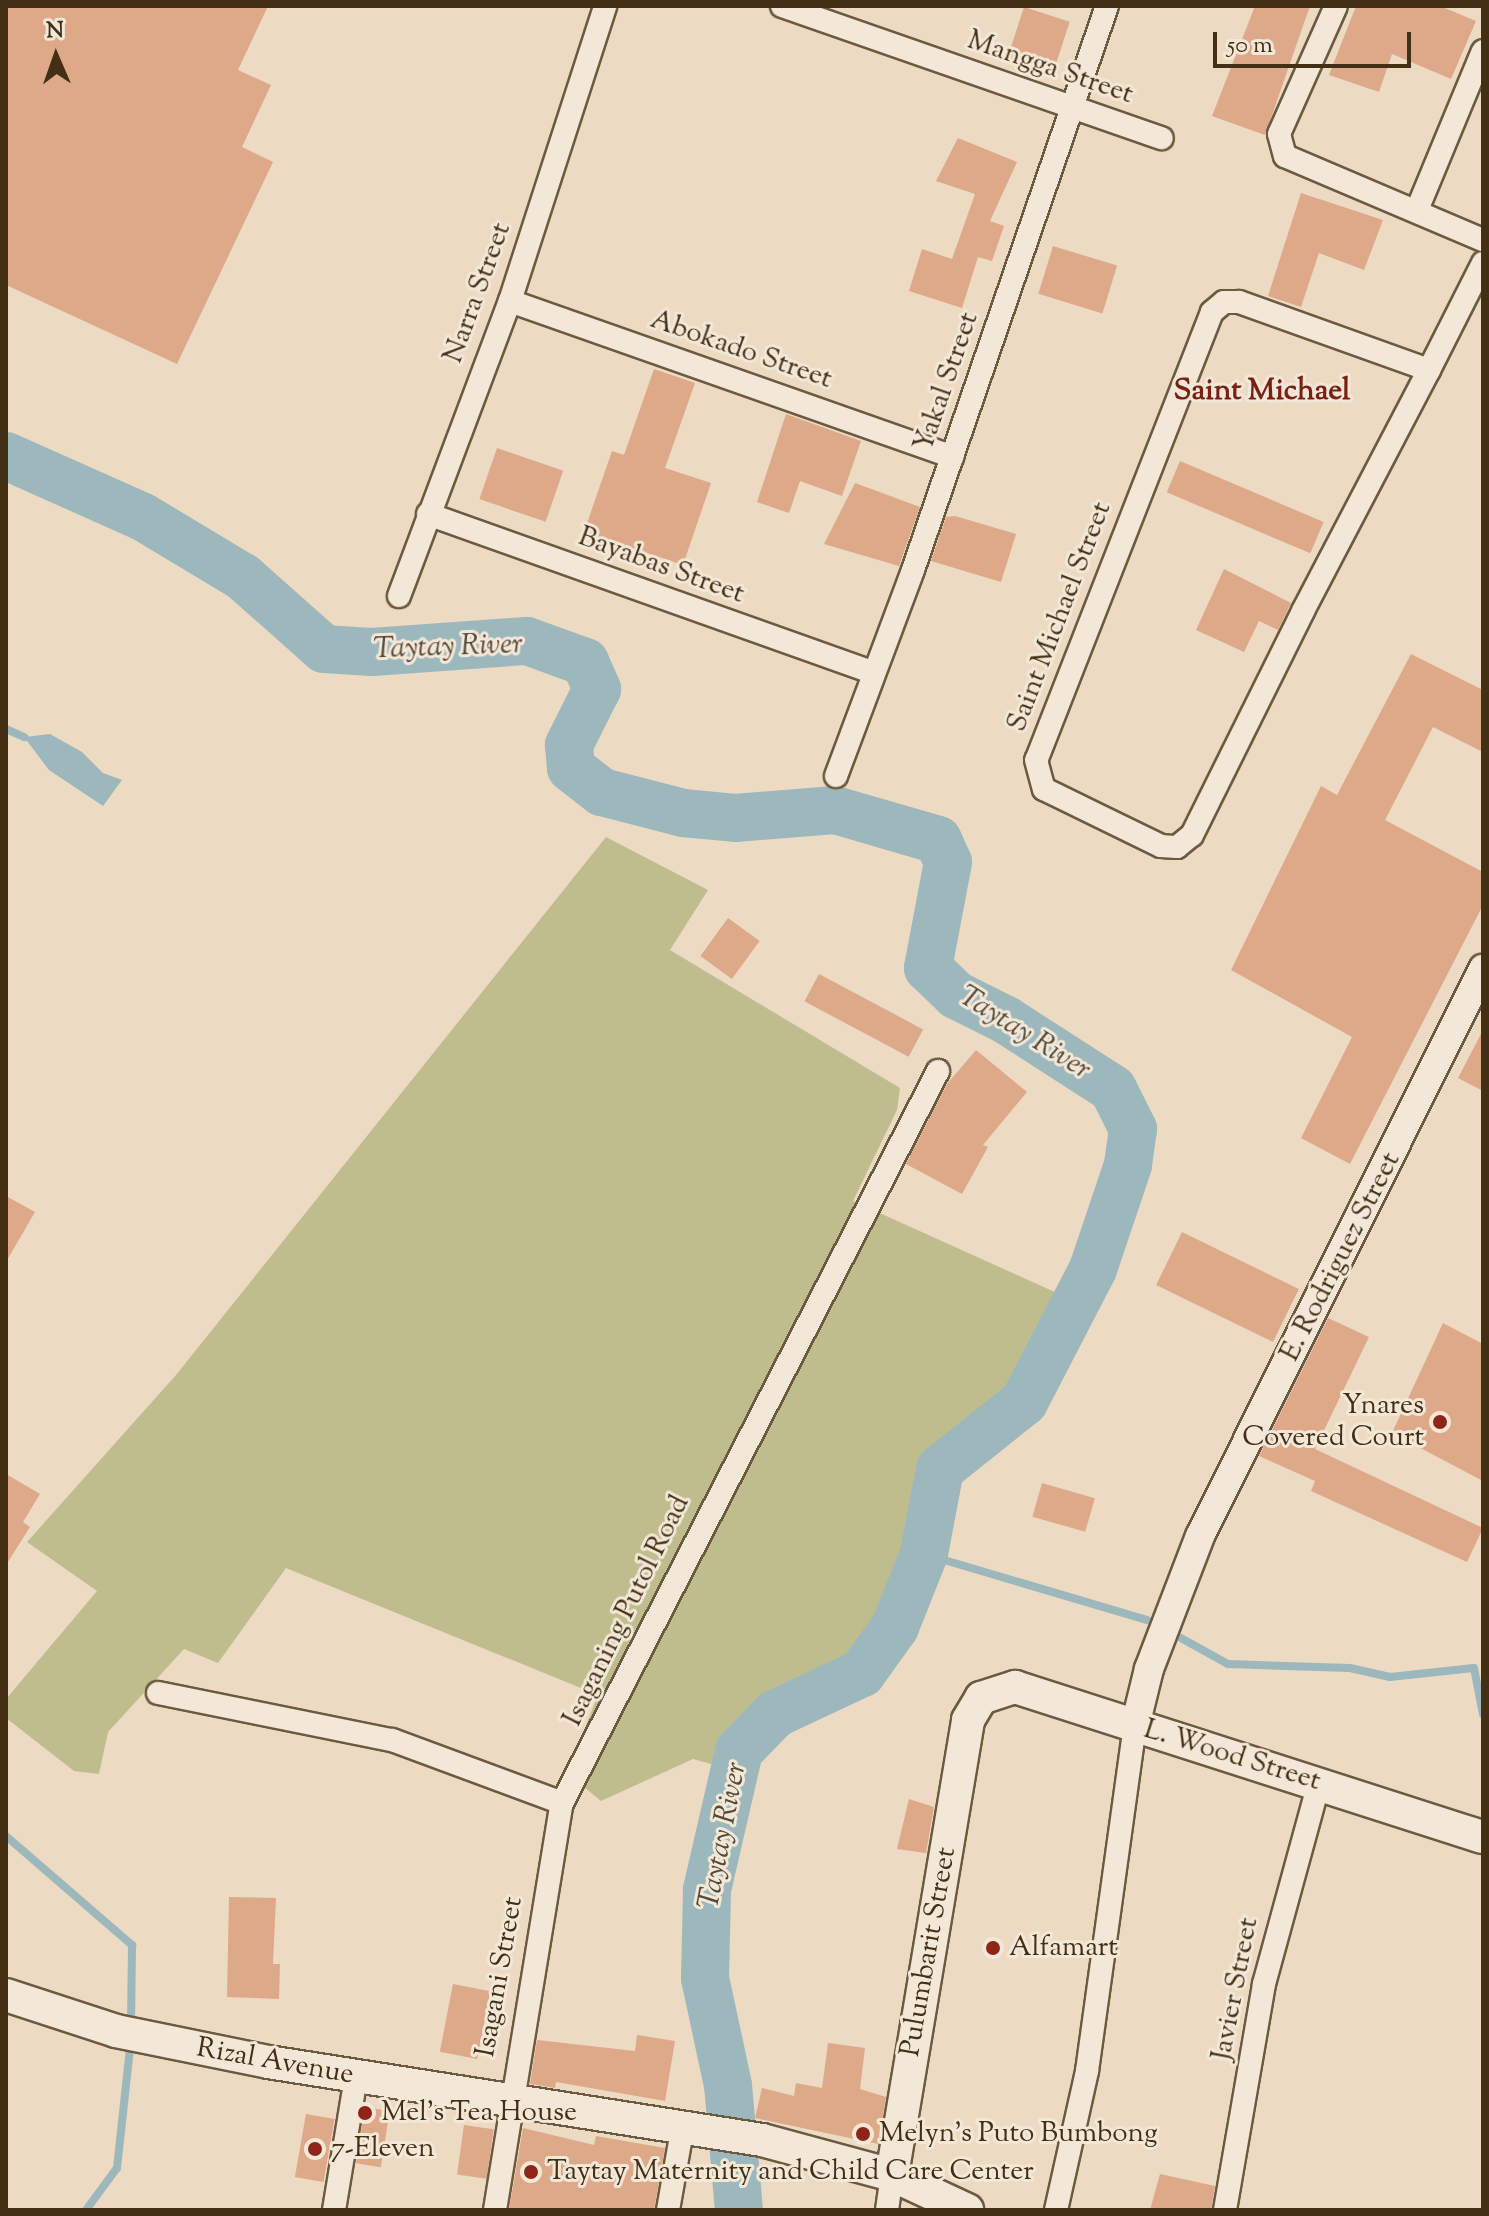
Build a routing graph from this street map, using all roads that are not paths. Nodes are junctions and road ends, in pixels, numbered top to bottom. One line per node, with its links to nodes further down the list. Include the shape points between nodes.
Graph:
1 (605, 6): 12 (street, Narra Street)
2 (782, 6): 5 (street, Mangga Street)
3 (1107, 6): 7 (street, Yakal Street)
4 (1336, 6): 9 (street, via 1279,134 1279,146 1285,156)
5 (835, 15): 7 (street, Mangga Street)
6 (1483, 51): 9 (street)
7 (1075, 108): 8 (street, Mangga Street); 14 (street, Yakal Street)
8 (1162, 138)
9 (1417, 210): 10 (street)
10 (1483, 240)
11 (1483, 263): 13 (street, Saint Michael Street)
12 (510, 301): 14 (street, Abokado Street); 15 (street, Narra Street)
13 (1429, 370): 13 (street, Saint Michael Street, via 1192,835 1177,847 1161,846 1044,789 1036,760 1212,312 1224,302 1239,302)
14 (952, 457): 17 (street, Yakal Street)
15 (428, 514): 16 (street, Narra Street); 17 (street, Bayabas Street)
16 (399, 596)
17 (874, 673): 18 (street, Yakal Street)
18 (836, 776)
19 (1483, 969): 23 (street, E. Rodriguez Street, via 1200,1536 1153,1656)
20 (938, 1071): 25 (street, Isaganing Putol Road)
21 (158, 1693): 25 (street, via 392,1740)
22 (981, 1698): 23 (main road, L. Wood Street, via 1015,1687); 31 (main road, Pulumbarit Street, via 968,1720)
23 (1135, 1726): 24 (main road, L. Wood Street); 37 (street, via 1087,2071)
24 (1319, 1783): 26 (main road, L. Wood Street); 38 (street, Javier Street, via 1264,1984)
25 (562, 1803): 29 (street, Isagani Street)
26 (1483, 1837)
27 (6, 1995): 28 (main road, Rizal Avenue, via 136,2036)
28 (356, 2077): 29 (main road, Rizal Avenue); 32 (street)
29 (509, 2102): 30 (main road, Rizal Avenue); 33 (street, Isagani Street)
30 (697, 2128): 31 (main road, Rizal Avenue); 34 (street)
31 (892, 2175): 35 (street, Pulumbarit Street); 36 (main road, Rizal Avenue)
32 (334, 2210)
33 (495, 2210)
34 (668, 2210)
35 (887, 2210)
36 (967, 2210)
37 (1056, 2210)
38 (1225, 2210)

